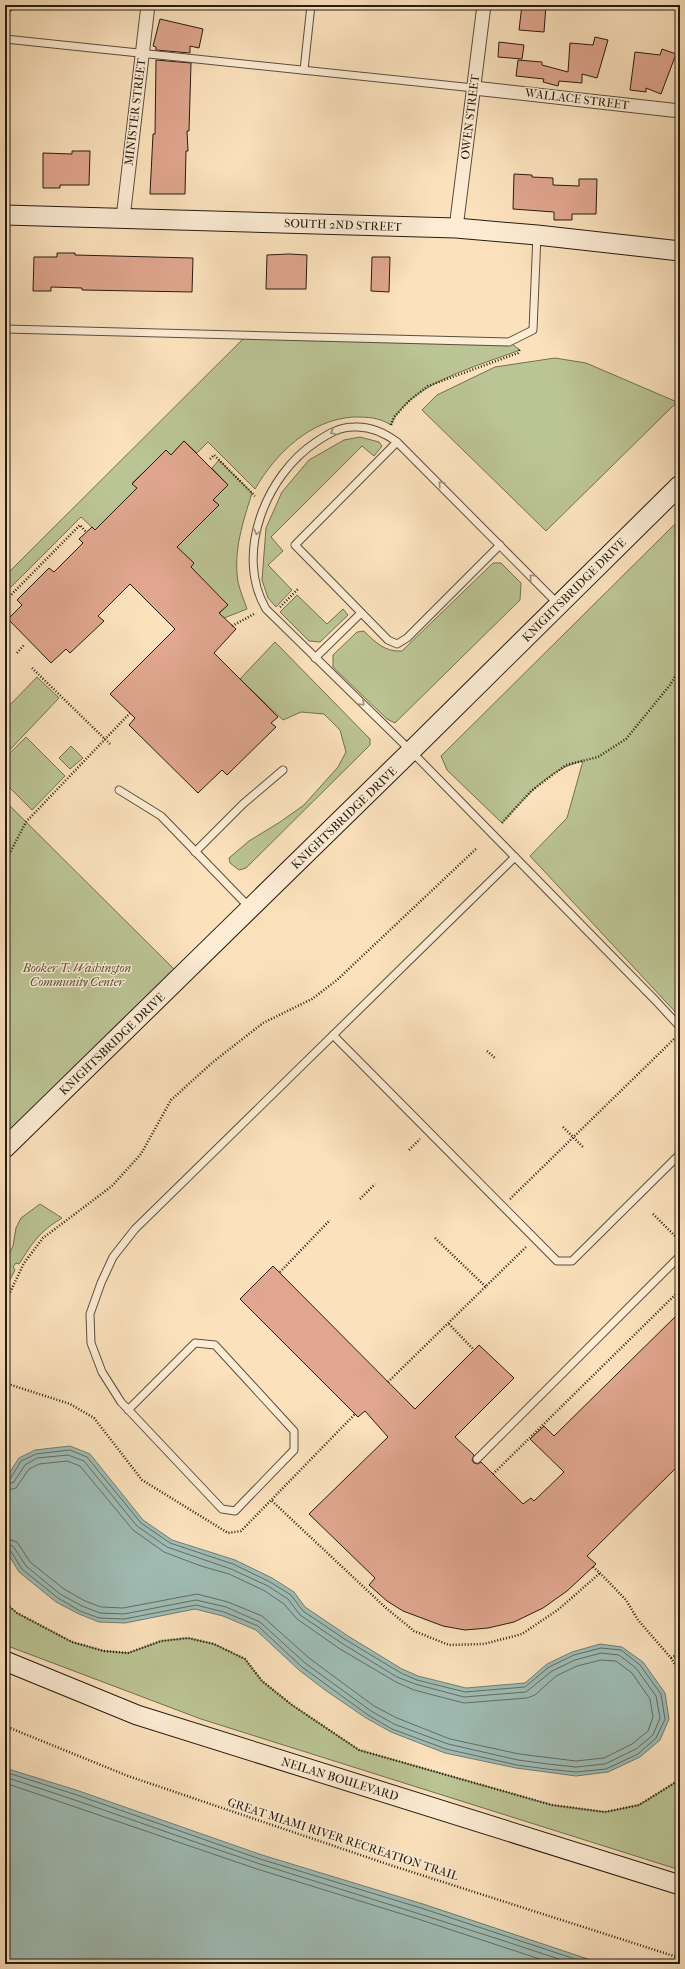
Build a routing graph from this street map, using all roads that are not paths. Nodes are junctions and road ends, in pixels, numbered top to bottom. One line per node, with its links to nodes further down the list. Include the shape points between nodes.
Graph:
1 (11, 5): 5 (lane)
2 (148, 5): 7 (street, MINISTER STREET)
3 (311, 5): 8 (lane)
4 (484, 5): 9 (street, OWEN STREET)
5 (5, 11)
6 (5, 39): 7 (lane)
7 (142, 54): 8 (lane); 12 (street, MINISTER STREET)
8 (304, 70): 9 (lane)
9 (474, 88): 10 (street, WALLACE STREET); 13 (street, OWEN STREET)
10 (680, 111)
11 (5, 215): 12 (street, SOUTH 2ND STREET)
12 (123, 218): 13 (street, SOUTH 2ND STREET)
13 (456, 228): 14 (street, SOUTH 2ND STREET)
14 (537, 234): 15 (street, SOUTH 2ND STREET); 16 (lane, via 533,330 509,342)
15 (680, 251)
16 (5, 329)
17 (397, 442): 19 (lane, one-way to 17); 21 (lane, via 295,545); 22 (lane, one-way to 22, via 377,430 355,426 333,430 305,450 286,469 267,498 255,538 254,572 259,597 266,609)
18 (680, 485): 20 (street, KNIGHTSBRIDGE DRIVE)
19 (500, 545): 20 (lane, one-way to 19); 21 (lane, via 407,638 397,644 388,640)
20 (559, 605): 23 (street, KNIGHTSBRIDGE DRIVE)
21 (361, 613): 22 (lane)
22 (315, 658): 23 (lane, one-way to 23)
23 (411, 752): 27 (lane); 28 (street, KNIGHTSBRIDGE DRIVE)
24 (283, 770): 26 (lane)
25 (119, 790): 26 (lane, via 161,816)
26 (195, 852): 28 (lane)
27 (515, 857): 29 (lane); 30 (lane)
28 (251, 909): 31 (street, KNIGHTSBRIDGE DRIVE)
29 (680, 1027)
30 (333, 1035): 32 (lane, via 557,1261 572,1261); 34 (lane, via 135,1229 113,1257 100,1283 90,1314 91,1343 102,1372)
31 (5, 1148)
32 (680, 1154)
33 (680, 1256): 35 (lane)
34 (128, 1410): 34 (lane, via 222,1509 235,1511 294,1450 294,1432 215,1345 195,1343)
35 (477, 1459)
36 (5, 1661): 37 (street, NEILAN BOULEVARD, via 137,1715)
37 (680, 1885)

